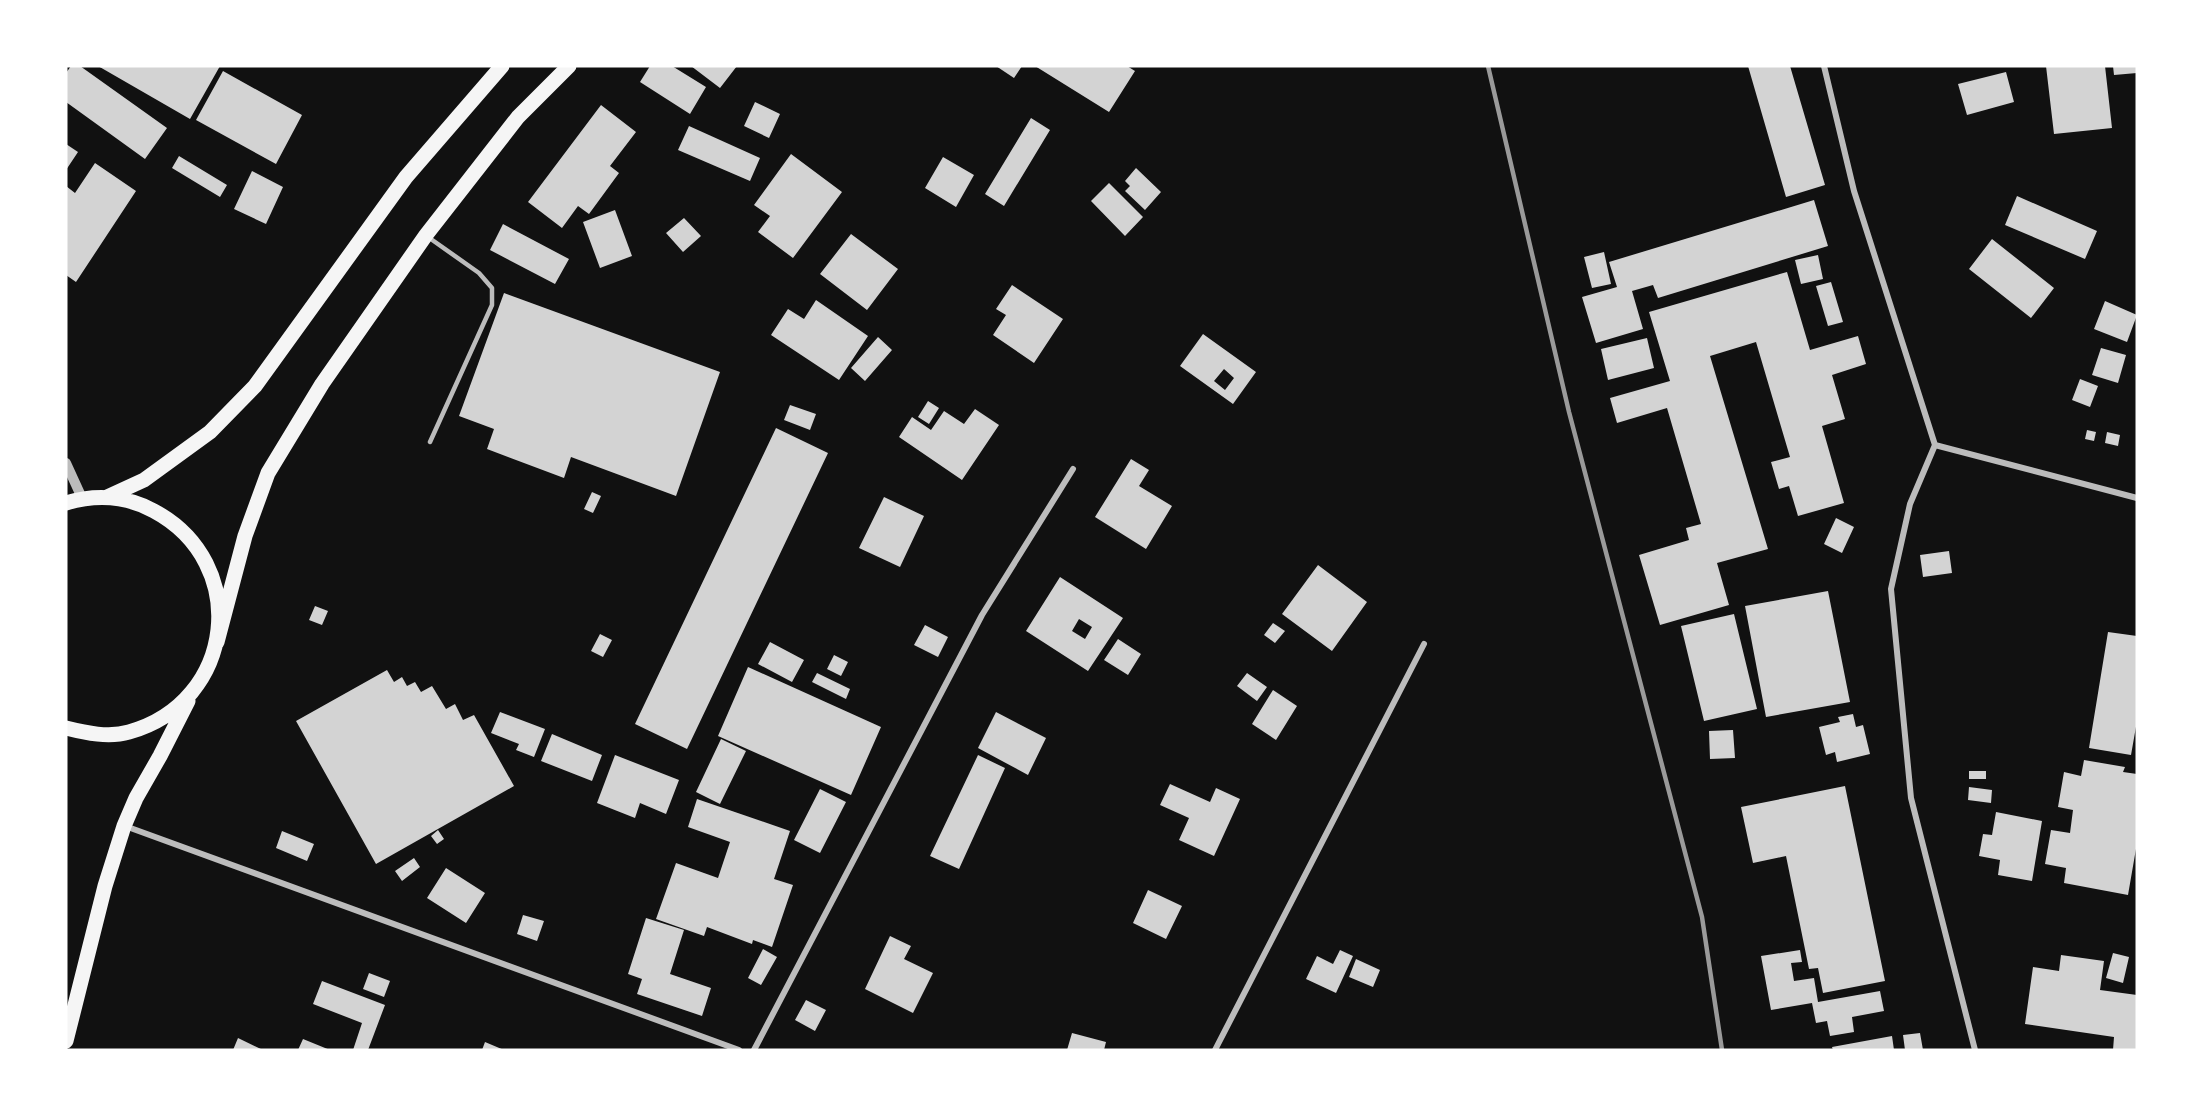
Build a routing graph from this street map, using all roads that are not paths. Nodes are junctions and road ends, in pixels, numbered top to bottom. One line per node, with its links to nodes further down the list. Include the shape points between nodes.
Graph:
1 (493, 66): 5 (street)
2 (502, 66): 5 (main road)
3 (569, 66): 6 (main road, via 518,117)
4 (1824, 66): 8 (street, via 1854,191)
5 (482, 90): 11 (main road, via 406,177 255,386 210,432 144,480)
6 (426, 235): 7 (lane, via 479,273 492,288 492,305); 15 (main road, via 322,384 268,473 245,536)
7 (430, 442)
8 (1935, 445): 13 (street); 24 (street, via 1910,504 1891,589 1911,798)
9 (66, 463): 12 (street)
10 (1073, 469): 22 (street, via 982,615)
11 (107, 497): 12 (main road); 15 (main road, via 141,504 171,520 195,544 212,574 219,608)
12 (82, 498): 14 (main road)
13 (2137, 498)
14 (66, 503)
15 (217, 642): 17 (main road, via 207,670)
16 (1424, 644): 23 (street)
17 (191, 694): 18 (main road, via 162,718 128,733 90,734); 19 (main road)
18 (66, 728)
19 (124, 826): 20 (main road); 21 (street)
20 (66, 1041)
21 (739, 1050)
22 (754, 1050)
23 (1215, 1050)
24 (1975, 1050)

